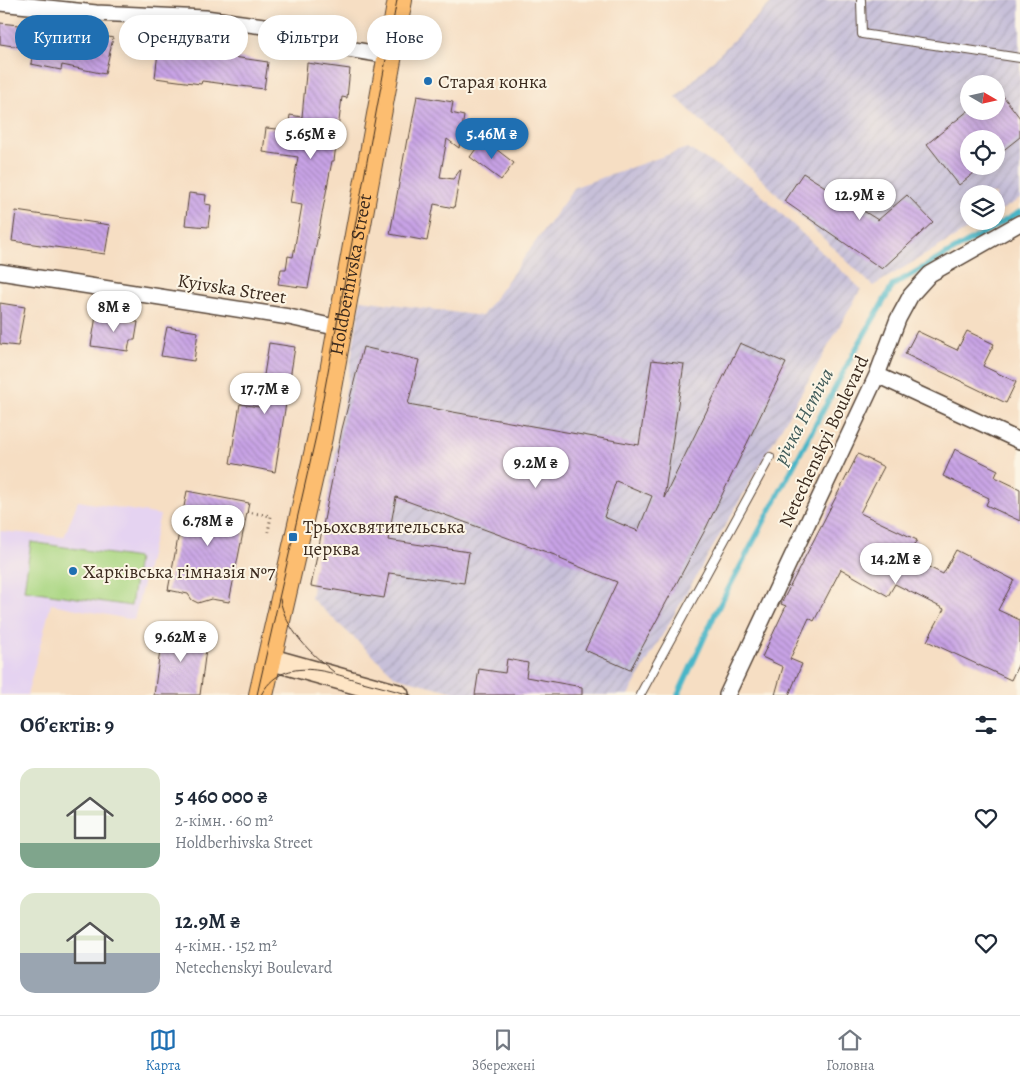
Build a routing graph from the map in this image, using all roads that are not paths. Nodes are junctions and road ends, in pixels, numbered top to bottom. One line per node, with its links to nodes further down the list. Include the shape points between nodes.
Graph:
1 (400, 0): 4 (main road, Holdberhivska Street)
2 (861, 0): 6 (lane, via 862,34)
3 (0, 3): 5 (street, via 205,18 278,28 324,45)
4 (397, 15)
5 (367, 52)
6 (1020, 58)
7 (389, 60): 10 (main road, Holdberhivska Street)
8 (1020, 223): 11 (street, Netechenskyi Boulevard, via 930,274 911,295 898,319)
9 (0, 272): 10 (street, Kyivska Street, via 289,317)
10 (339, 328): 14 (main road, Holdberhivska Street, via 320,436)
11 (877, 375): 12 (street); 18 (street, Netechenskyi Boulevard)
12 (1020, 441)
13 (770, 457): 17 (lane)
14 (269, 659): 15 (main road, Holdberhivska Street); 16 (main road)
15 (261, 695)
16 (398, 695)
17 (640, 695)
18 (727, 695)

